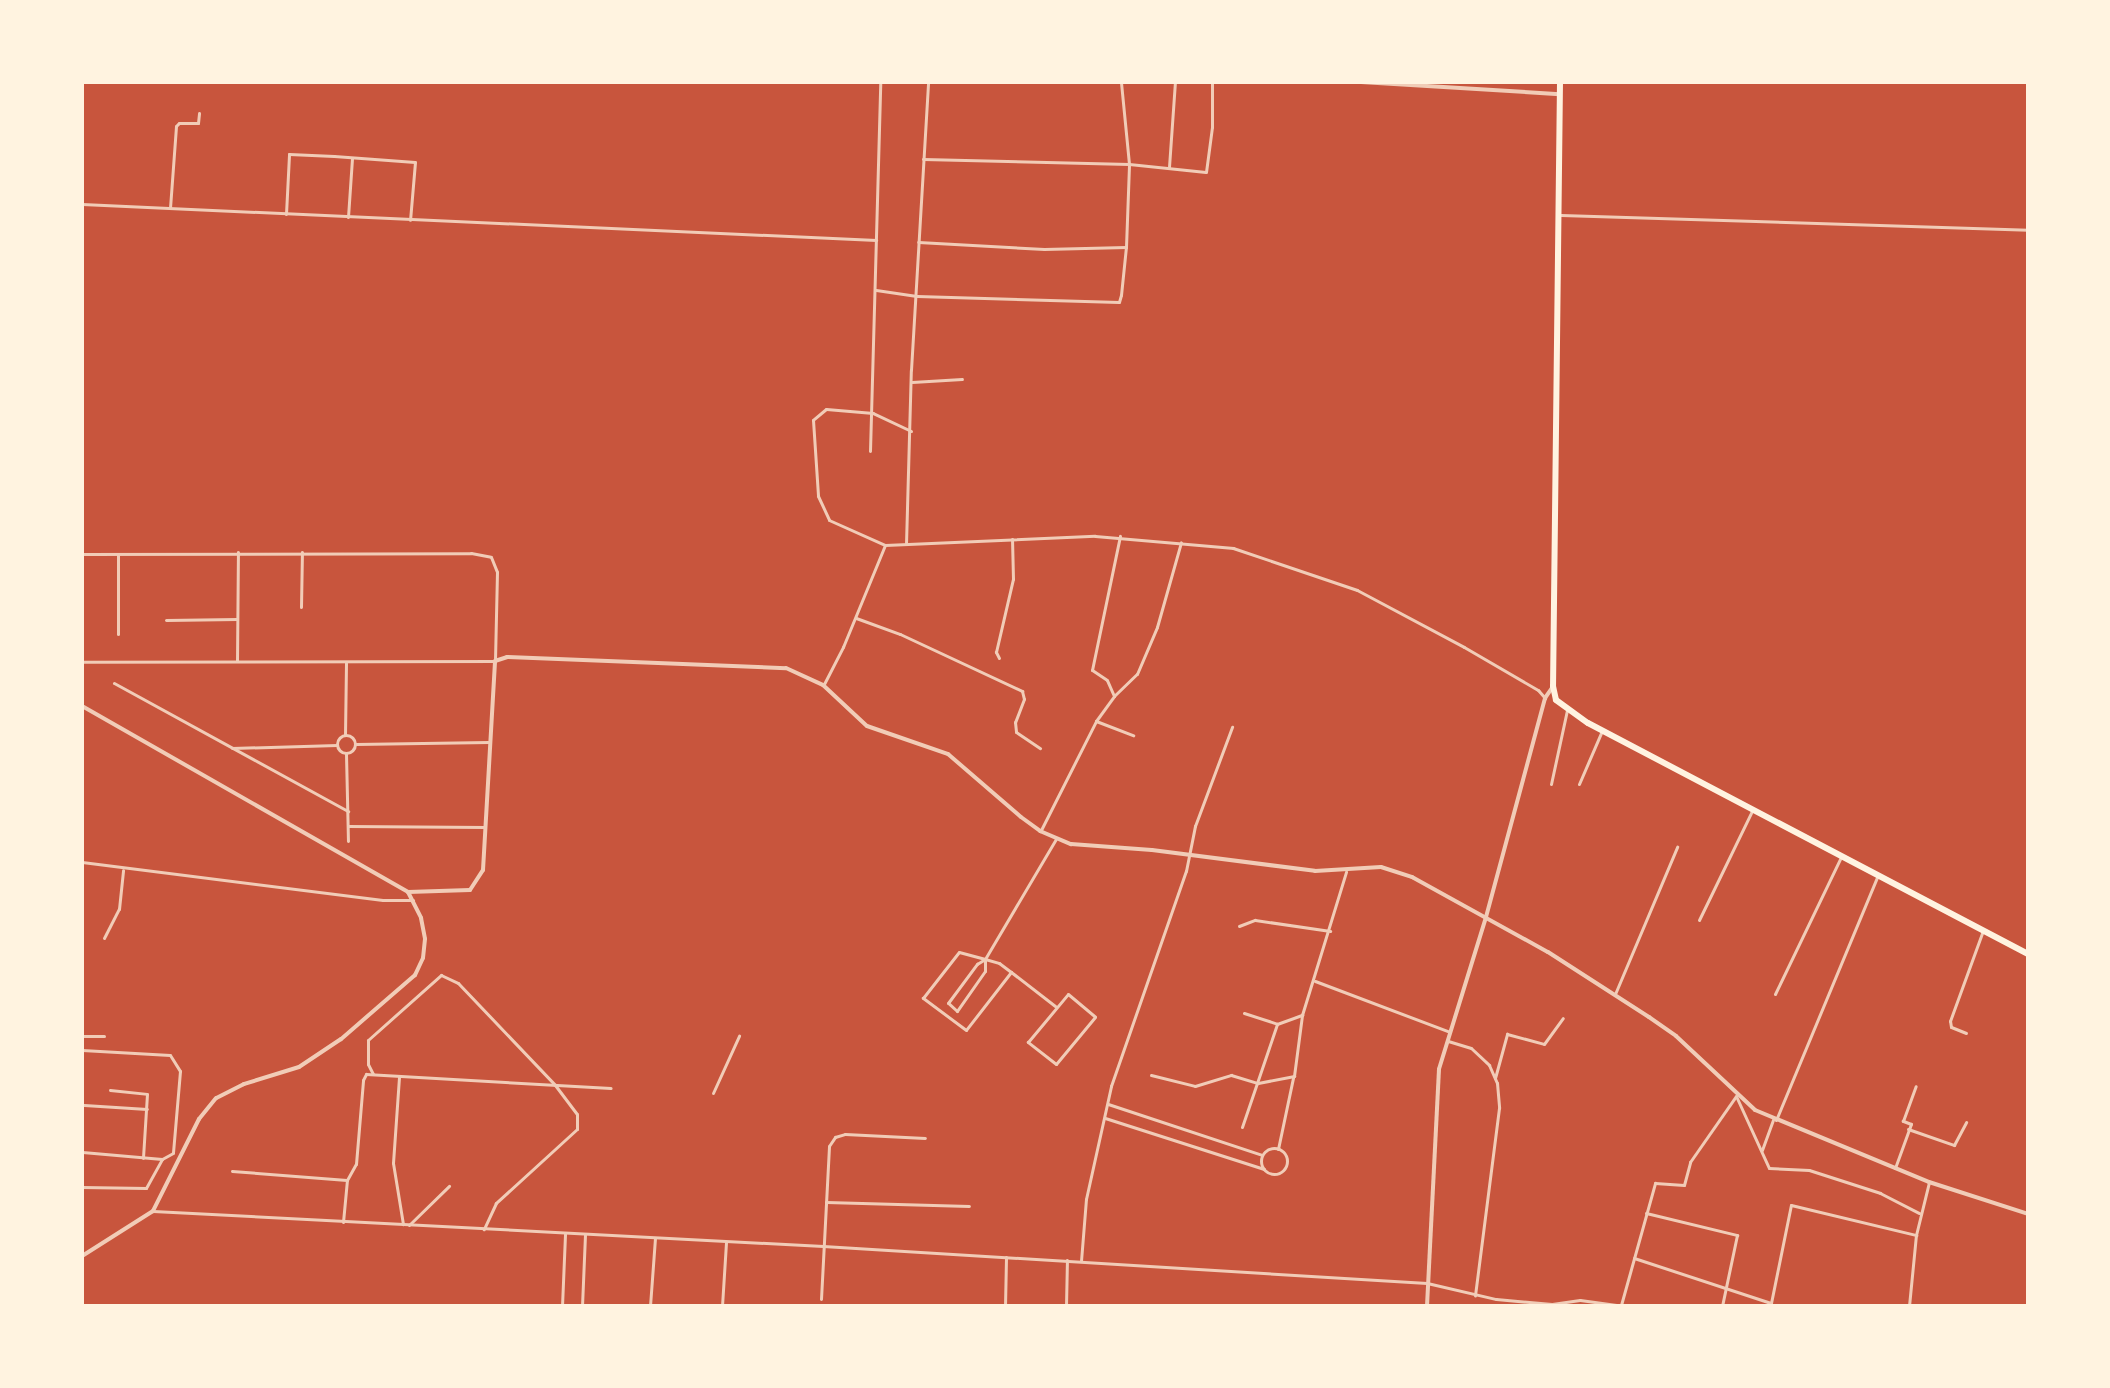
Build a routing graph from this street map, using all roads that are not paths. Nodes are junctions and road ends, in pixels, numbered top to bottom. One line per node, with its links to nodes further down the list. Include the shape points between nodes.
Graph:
1 (880, 82): 21 (street)
2 (928, 82): 11 (street)
3 (1121, 82): 12 (street)
4 (1175, 82): 13 (street)
5 (1212, 82): 13 (street, via 1206,172)
6 (1361, 82): 8 (street)
7 (1560, 82): 8 (main road)
8 (1560, 94): 17 (main road)
9 (199, 113): 15 (street, via 198,123 176,126)
10 (352, 158): 16 (street, via 289,154); 18 (street); 19 (street, via 415,162)
11 (923, 159): 12 (street); 22 (street)
12 (1129, 164): 13 (street); 23 (street)
13 (1169, 167)
14 (82, 204): 15 (street)
15 (170, 208): 16 (street)
16 (286, 214): 18 (street)
17 (1557, 214): 20 (street); 52 (main road)
18 (348, 217): 19 (street)
19 (410, 220): 21 (street)
20 (2028, 230)
21 (876, 240): 24 (street)
22 (918, 242): 23 (street); 25 (street)
23 (1126, 247): 25 (street, via 1119,302)
24 (876, 290): 25 (street); 28 (street)
25 (917, 296): 27 (street)
26 (962, 379): 27 (street)
27 (912, 382): 29 (street)
28 (873, 413): 29 (street); 30 (street); 35 (street, via 826,409 813,420 818,496 829,520)
29 (911, 431): 34 (street)
30 (870, 451)
31 (1120, 536): 32 (street); 33 (street); 53 (street, via 1092,670 1107,680)
32 (1012, 539): 34 (street); 45 (street, via 1013,579 996,652)
33 (1181, 542): 53 (street, via 1157,627 1137,674); 54 (street, via 1233,548 1357,590)
34 (906, 544): 35 (street)
35 (885, 545): 41 (street)
36 (238, 552): 37 (street); 39 (street); 42 (street)
37 (302, 552): 40 (street); 47 (street, via 491,557 497,572)
38 (82, 554): 39 (street)
39 (118, 554): 44 (street)
40 (301, 607)
41 (856, 618): 51 (street); 66 (street, via 1022,691 1016,732)
42 (237, 619): 43 (street); 49 (street)
43 (166, 620)
44 (118, 634)
45 (999, 658)
46 (346, 661): 47 (street); 49 (street); 60 (street)
47 (495, 661): 51 (street, via 507,657 786,668); 62 (street)
48 (82, 662): 49 (street)
49 (237, 662)
50 (114, 683): 65 (street)
51 (823, 685): 74 (street, via 867,726 948,754)
52 (1553, 686): 54 (street); 56 (main road, via 1556,700)
53 (1114, 696): 57 (street)
54 (1545, 698): 86 (street)
55 (82, 706): 84 (street)
56 (1567, 709): 59 (main road); 68 (street)
57 (1096, 721): 61 (street); 74 (street)
58 (1232, 727): 78 (street)
59 (1602, 730): 69 (street); 70 (main road)
60 (345, 735): 63 (street); 64 (street)
61 (1133, 735)
62 (489, 742): 63 (street); 73 (street)
63 (356, 744): 67 (street)
64 (337, 745): 65 (street); 67 (street)
65 (232, 748): 71 (street)
66 (1040, 748)
67 (346, 754): 71 (street)
68 (1551, 784)
69 (1579, 784)
70 (1753, 808): 79 (main road); 87 (street)
71 (348, 811): 72 (street)
72 (348, 826): 73 (street); 76 (street)
73 (485, 827): 84 (street, via 483,870 470,890)
74 (1040, 831): 75 (street)
75 (1056, 839): 78 (street, via 1092,848); 93 (street)
76 (348, 841)
77 (1677, 847): 97 (street)
78 (1188, 854): 82 (street); 122 (street)
79 (1842, 854): 83 (main road); 96 (street)
80 (82, 862): 81 (street)
81 (123, 869): 85 (street); 91 (street, via 119,909)
82 (1346, 872): 86 (street, via 1374,867 1401,873); 90 (street)
83 (1879, 873): 89 (main road); 126 (street)
84 (408, 892): 85 (street)
85 (413, 900): 146 (street, via 425,939 415,975 314,1059 216,1098 199,1119)
86 (1486, 917): 97 (street); 103 (street)
87 (1699, 920)
88 (1239, 926): 90 (street, via 1255,920)
89 (1984, 929): 92 (main road); 104 (street, via 1950,1021 1951,1027)
90 (1330, 931): 95 (street)
91 (104, 938)
92 (2028, 954)
93 (985, 959): 93 (street, via 948,1003 957,1011 985,971); 94 (street); 94 (street, via 959,952 923,998 966,1030)
94 (1011, 972): 98 (street)
95 (1315, 981): 100 (street); 103 (street)
96 (1775, 994)
97 (1615, 995): 121 (street, via 1676,1036)
98 (1055, 1006): 98 (street, via 1068,994 1095,1017 1057,1064 1028,1043)
99 (1244, 1013): 102 (street)
100 (1302, 1015): 102 (street); 113 (street)
101 (1563, 1018): 114 (street, via 1544,1044 1507,1034)
102 (1277, 1024): 115 (street)
103 (1450, 1032): 108 (street)
104 (1966, 1033)
105 (82, 1036): 106 (street)
106 (104, 1036)
107 (739, 1036): 120 (street)
108 (1448, 1041): 114 (street, via 1471,1048); 165 (street, via 1436,1102)
109 (82, 1050): 136 (street, via 170,1055 178,1063 173,1153)
110 (373, 1074): 112 (street); 116 (street, via 368,1040 441,975 458,983); 140 (street, via 363,1080 356,1164)
111 (1151, 1075): 115 (street, via 1195,1086 1231,1075)
112 (399, 1076): 116 (street); 151 (street, via 393,1163)
113 (1294, 1076): 115 (street); 131 (street)
114 (1495, 1078): 167 (street, via 1499,1108)
115 (1258, 1083): 128 (street)
116 (555, 1085): 118 (street); 153 (street, via 577,1114 577,1129 496,1203)
117 (1916, 1086): 129 (street, via 1903,1121 1911,1124)
118 (611, 1088)
119 (110, 1090): 124 (street, via 144,1091)
120 (713, 1093)
121 (1736, 1096): 126 (street); 133 (street); 147 (street, via 1690,1162 1684,1185 1655,1183)
122 (1108, 1104): 125 (street); 134 (street)
123 (84, 1105): 124 (street)
124 (147, 1109): 135 (street)
125 (1105, 1118): 138 (street); 164 (street, via 1086,1199)
126 (1775, 1120): 133 (street); 137 (street)
127 (1966, 1122): 129 (street, via 1954,1145)
128 (1242, 1127)
129 (1908, 1129): 137 (street)
130 (925, 1138): 144 (street, via 835,1137 829,1146)
131 (1278, 1149): 134 (street); 138 (street, via 1287,1159 1283,1170 1273,1174)
132 (82, 1152): 135 (street)
133 (1762, 1152): 148 (street, via 1769,1168 1809,1170 1880,1193)
134 (1262, 1155): 138 (street)
135 (143, 1158): 136 (street)
136 (162, 1159): 143 (street, via 146,1188)
137 (1895, 1168): 141 (street)
138 (1264, 1169)
139 (232, 1171): 140 (street)
140 (347, 1180): 150 (street)
141 (1929, 1182): 148 (street); 149 (street)
142 (449, 1186): 152 (street)
143 (82, 1187)
144 (826, 1202): 145 (street); 159 (street)
145 (969, 1206)
146 (153, 1211): 150 (street); 160 (street)
147 (1646, 1213): 162 (street); 166 (street, via 1737,1235)
148 (1919, 1213): 156 (street)
149 (2028, 1214)
150 (343, 1222): 151 (street)
151 (403, 1224): 152 (street)
152 (409, 1225): 153 (street)
153 (484, 1229): 154 (street)
154 (565, 1234): 155 (street); 169 (street)
155 (585, 1235): 157 (street); 170 (street)
156 (1916, 1235): 166 (street, via 1791,1205 1771,1303); 178 (street)
157 (655, 1238): 158 (street); 171 (street)
158 (726, 1242): 159 (street); 172 (street)
159 (823, 1246): 161 (street); 168 (street)
160 (82, 1256)
161 (1006, 1257): 163 (street); 173 (street)
162 (1634, 1258): 166 (street); 176 (street)
163 (1067, 1260): 164 (street); 174 (street)
164 (1081, 1261): 165 (street)
165 (1427, 1283): 167 (street); 175 (street)
166 (1726, 1290): 177 (street)
167 (1475, 1295): 176 (street)
168 (821, 1299)
169 (562, 1306)
170 (582, 1306)
171 (650, 1306)
172 (722, 1306)
173 (1005, 1306)
174 (1066, 1306)
175 (1427, 1306)
176 (1622, 1306)
177 (1722, 1306)
178 (1909, 1306)

